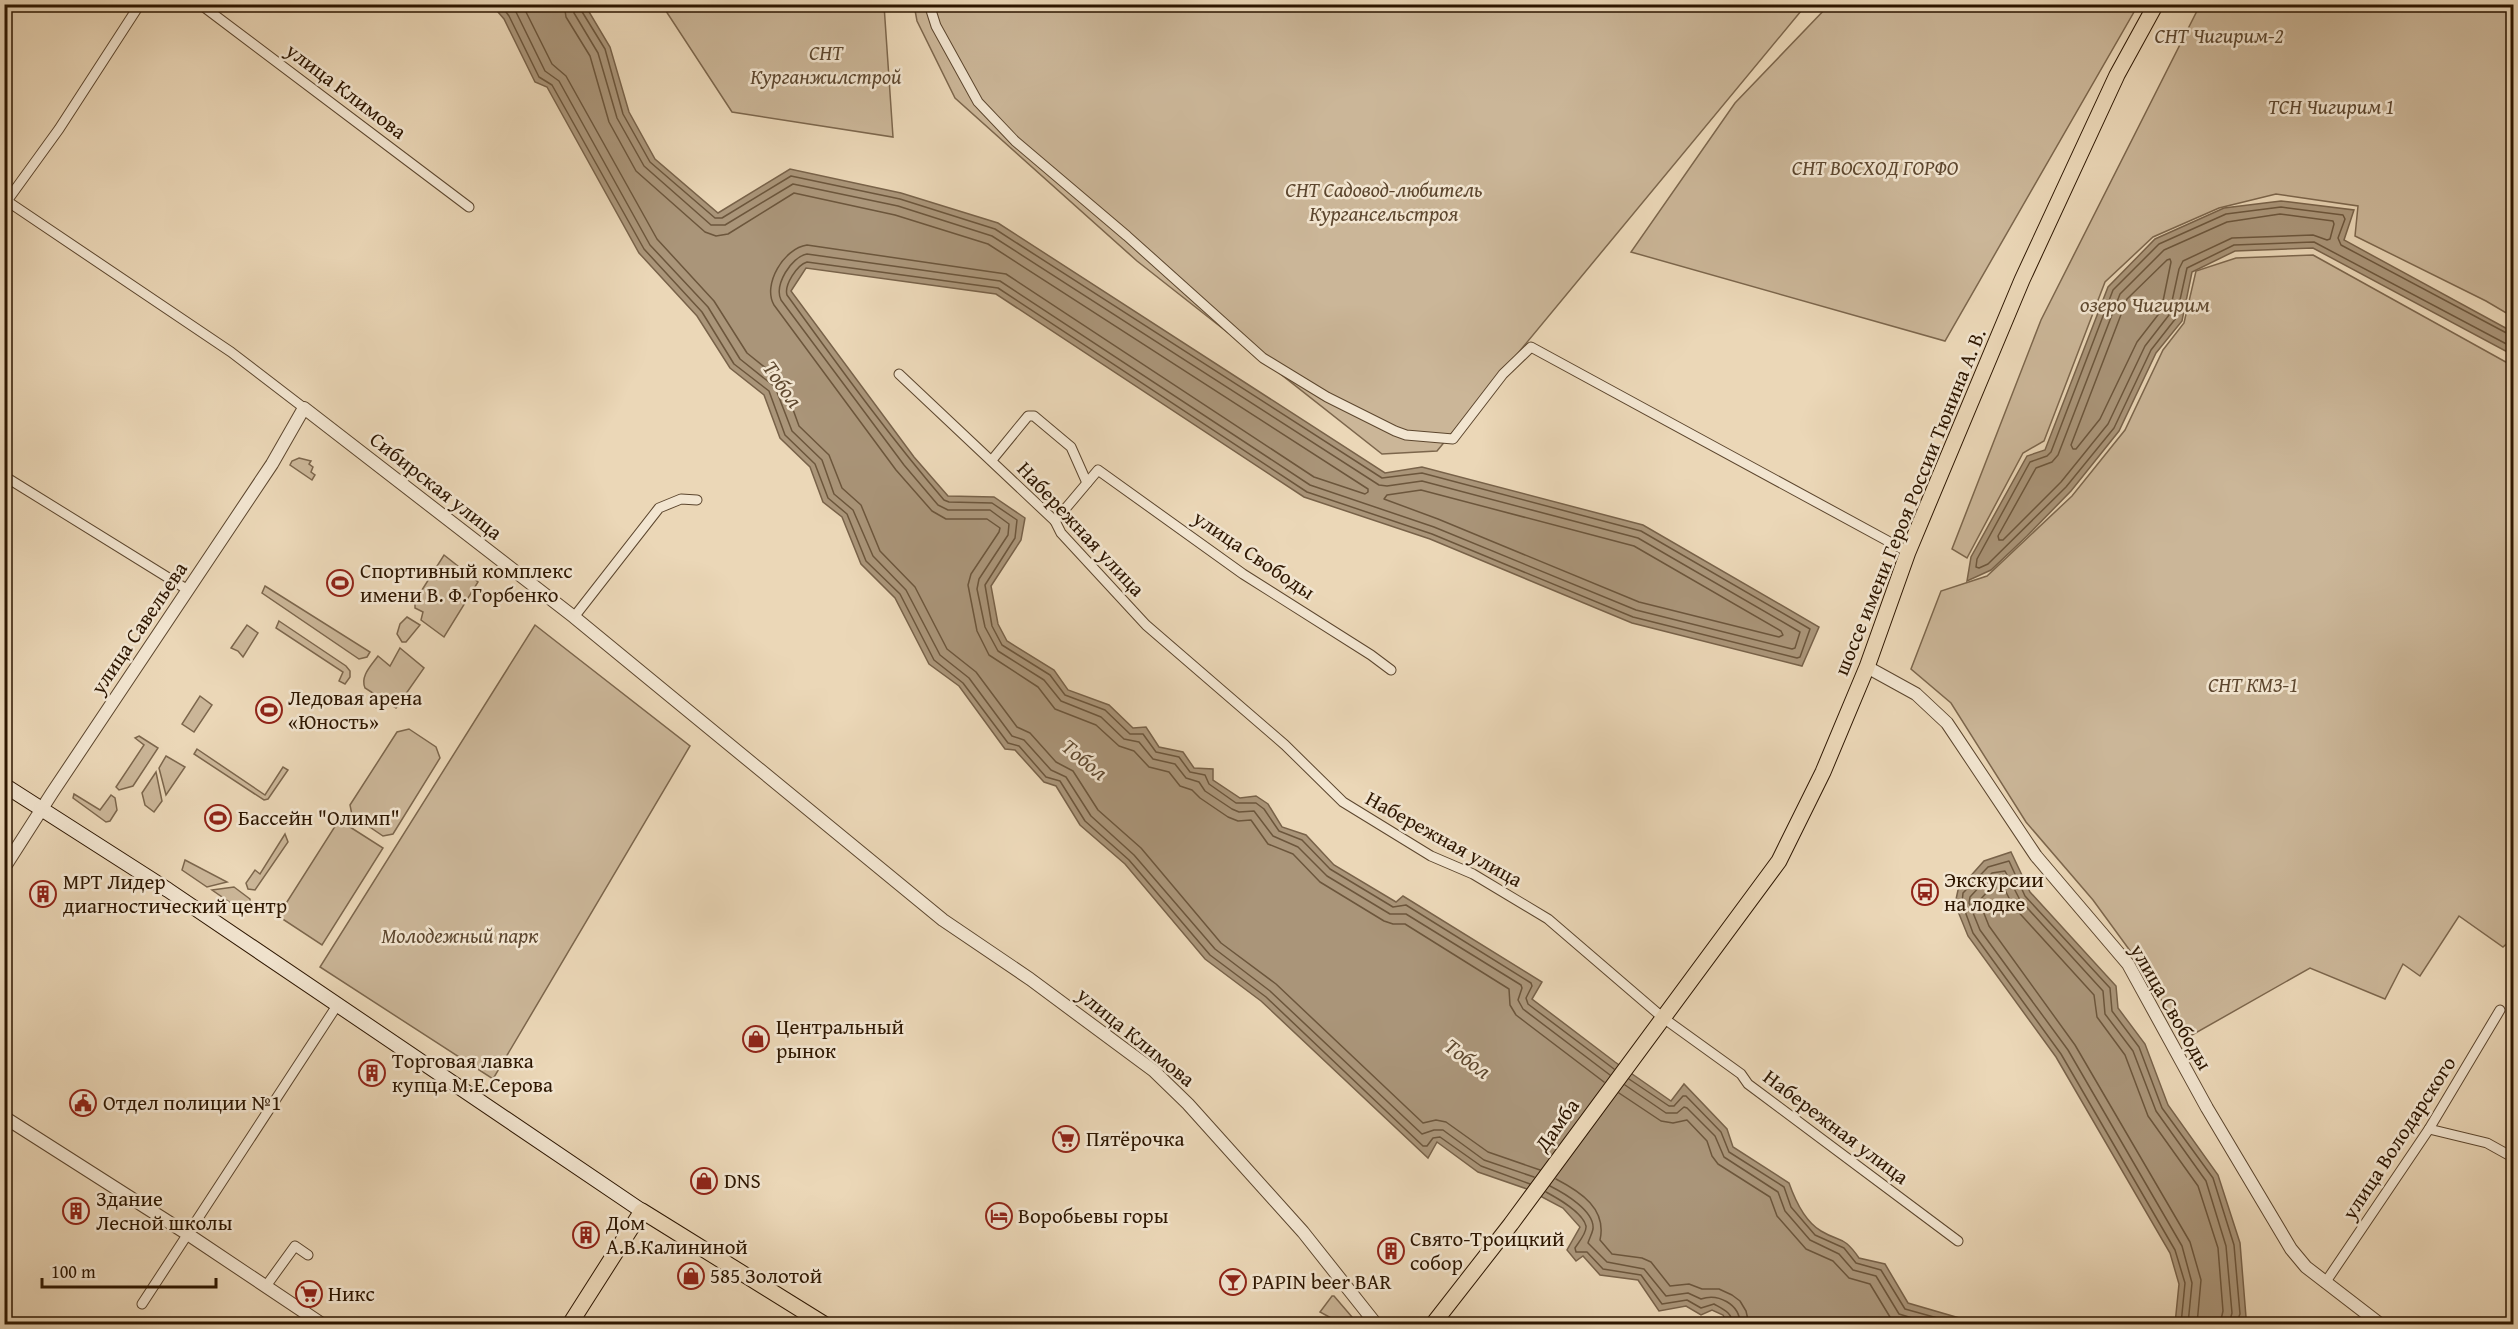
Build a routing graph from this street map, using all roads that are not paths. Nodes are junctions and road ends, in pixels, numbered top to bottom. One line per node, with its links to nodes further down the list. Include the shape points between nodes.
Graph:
1 (140, 4): 5 (street, via 59,129)
2 (200, 4): 6 (street, улица Климова)
3 (929, 4): 14 (street, via 936,26 978,102 1015,141 1263,358 1327,397 1406,435 1453,439 1503,374 1531,347)
4 (2156, 4): 14 (main road, шоссе имени Героя России Тюнина А. В., via 2064,186)
5 (5, 202): 8 (street, Сибирская улица, via 195,327)
6 (469, 207)
7 (899, 374): 9 (street, Набережная улица)
8 (304, 408): 15 (street, улица Савельева, via 278,456); 16 (street, Сибирская улица)
9 (992, 460): 11 (street, via 1029,416 1034,416 1071,447); 13 (street, Набережная улица)
10 (4, 476): 15 (street)
11 (1087, 483): 13 (street); 18 (street, улица Свободы, via 1098,470 1243,574)
12 (697, 500): 16 (street, via 681,499 659,508)
13 (1055, 521): 25 (street, Набережная улица, via 1146,625 1285,745 1343,802 1431,856 1473,874 1548,919)
14 (1908, 552): 17 (main road, шоссе имени Героя России Тюнина А. В.)
15 (188, 590): 20 (street, улица Савельева)
16 (574, 617): 21 (street, Сибирская улица)
17 (1867, 667): 25 (main road, шоссе имени Героя России Тюнина А. В., via 1823,772 1779,861); 33 (street, улица Свободы, via 1916,694 1947,723 2036,856 2128,964 2291,1249)
18 (1391, 670)
19 (4, 785): 20 (main road)
20 (42, 808): 22 (street, улица Савельева); 23 (main road)
21 (857, 848): 39 (street, улица Климова, via 943,920 1154,1071 1303,1232)
22 (4, 868)
23 (338, 1004): 29 (main road); 30 (street)
24 (2500, 1010): 27 (street, улица Володарского)
25 (1662, 1017): 31 (street, Набережная улица); 40 (main road, Дамба)
26 (4, 1117): 30 (street)
27 (2429, 1129): 28 (street, via 2487,1143); 33 (street, улица Володарского)
28 (2514, 1158)
29 (642, 1211): 37 (main road); 38 (main road)
30 (189, 1235): 34 (street); 35 (street)
31 (1958, 1241)
32 (308, 1255): 34 (street, via 295,1246)
33 (2325, 1283): 41 (street, улица Свободы)
34 (266, 1286): 36 (street)
35 (142, 1304)
36 (322, 1324)
37 (570, 1324)
38 (824, 1324)
39 (1376, 1324)
40 (1433, 1324)
41 (2380, 1324)

